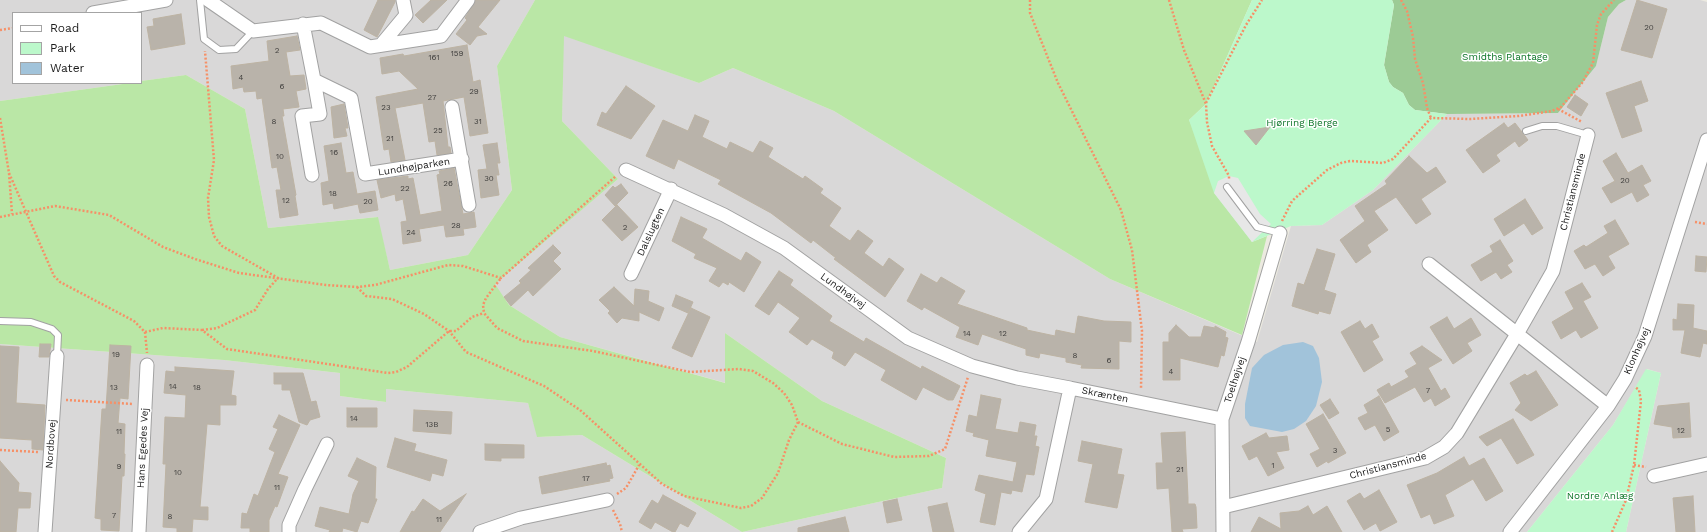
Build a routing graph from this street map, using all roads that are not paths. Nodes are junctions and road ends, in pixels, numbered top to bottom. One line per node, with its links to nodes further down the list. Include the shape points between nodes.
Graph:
1 (166, 0): 6 (street)
2 (200, 0): 8 (lane, via 204,39 219,50 236,49)
3 (208, 0): 8 (street)
4 (403, 0): 9 (street, via 406,15)
5 (468, 0): 9 (street, via 441,36)
6 (98, 12)
7 (303, 24): 8 (street); 9 (street, via 321,23 370,47); 10 (street)
8 (253, 31)
9 (381, 45)
10 (314, 80): 15 (street, Lundhøjparken, via 351,98 365,174); 17 (street, via 320,114 302,116)
11 (452, 107): 15 (street, Lundhøjparken)
12 (1526, 131): 13 (lane, via 1542,126 1557,126)
13 (1588, 136): 25 (street, Christiansminde, via 1553,271)
14 (1707, 140): 29 (street, Klonhøjvej, via 1646,336 1625,379)
15 (462, 159): 20 (street, Lundhøjparken)
16 (626, 170): 19 (street, Lundhøjvej)
17 (312, 175)
18 (1227, 187): 21 (lane, via 1258,227)
19 (671, 190): 23 (street, Dalslugten); 28 (street, Lundhøjvej, via 784,248 908,338 972,366)
20 (469, 205)
21 (1280, 233): 30 (street, Toelhøjvej)
22 (1429, 264): 25 (street)
23 (631, 274)
24 (0, 321): 26 (lane, via 31,322 52,329 58,335)
25 (1517, 334): 29 (street); 35 (street, Christiansminde, via 1457,433 1444,447 1425,458)
26 (57, 356): 36 (street, Nordbovej)
27 (147, 365): 37 (street, Hans Egedes Vej)
28 (1070, 388): 30 (street, Skrænten); 40 (street, Skrænten, via 1046,499)
29 (1608, 406): 42 (street, Klonhøjvej)
30 (1222, 419): 35 (street, Toelhøjvej)
31 (327, 444): 38 (street, via 305,489)
32 (1707, 464): 33 (street)
33 (1654, 476)
34 (607, 500): 39 (street, via 521,518)
35 (1223, 507): 41 (street, Toelhøjvej)
36 (45, 532)
37 (139, 532)
38 (289, 532)
39 (480, 532)
40 (1019, 532)
41 (1223, 532)
42 (1510, 532)

